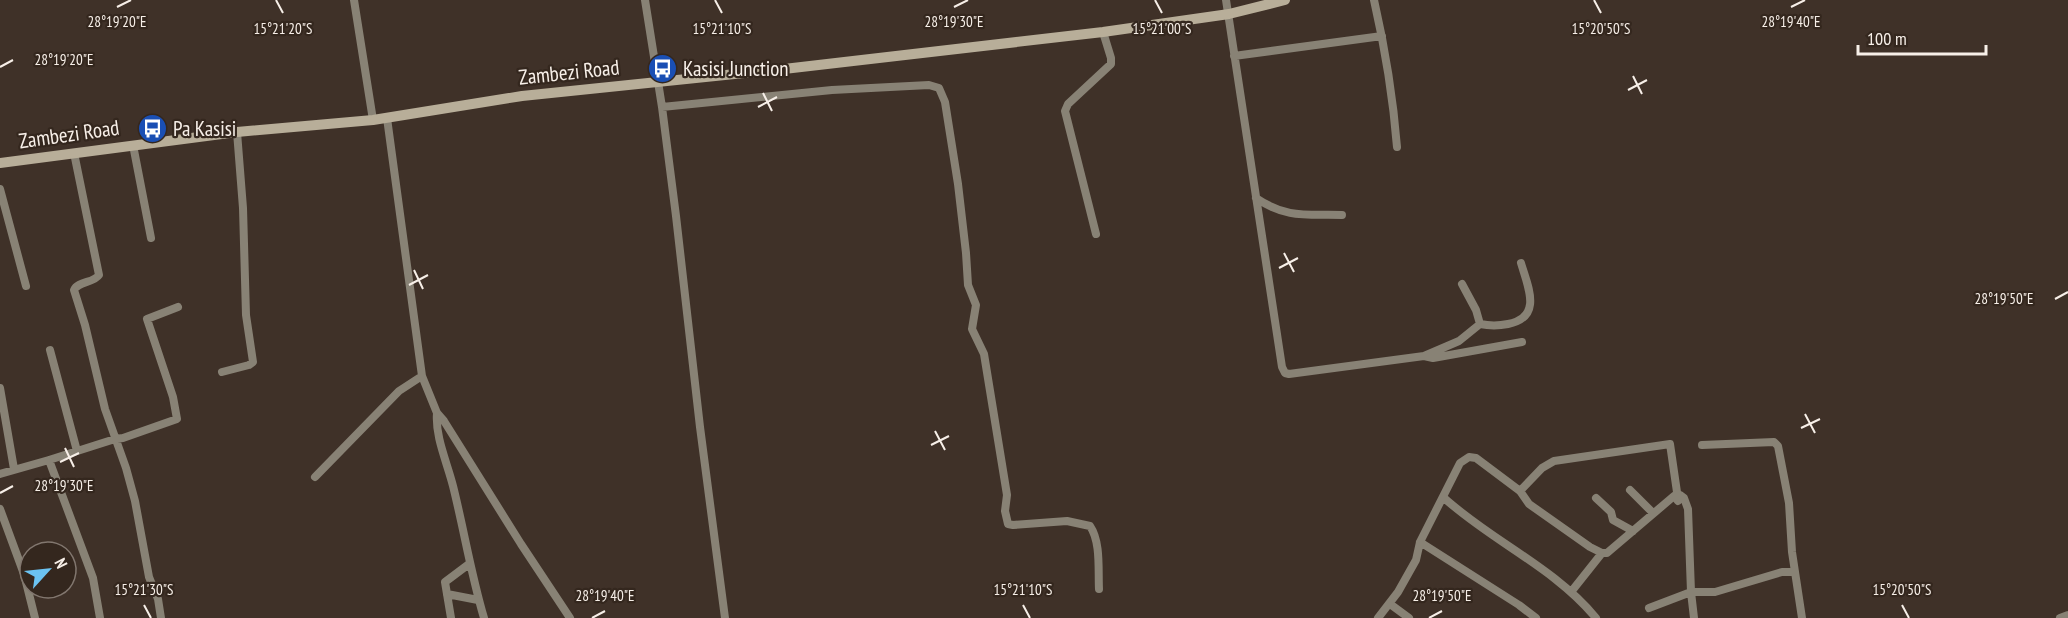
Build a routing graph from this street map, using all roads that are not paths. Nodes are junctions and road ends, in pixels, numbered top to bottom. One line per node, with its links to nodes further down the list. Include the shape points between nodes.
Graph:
1 (354, 0): 13 (street)
2 (645, 0): 10 (street)
3 (1226, 0): 6 (street)
4 (1285, 0): 6 (main road, Zambezi Road)
5 (1374, 0): 8 (street)
6 (1228, 14): 7 (main road, Zambezi Road); 9 (street)
7 (1103, 32): 10 (main road, Zambezi Road); 22 (street, via 1111,64 1065,111)
8 (1382, 36): 9 (street); 16 (street)
9 (1234, 56): 20 (street)
10 (657, 83): 11 (street); 12 (main road, Zambezi Road, via 522,96)
11 (662, 107): 55 (street, via 832,90 929,85 939,88 945,102 958,184 968,285 976,305 972,329 984,354 1007,495 1005,518 1013,525 1067,521 1090,526 1097,548); 69 (street)
12 (387, 118): 13 (main road, Zambezi Road); 33 (street)
13 (373, 120): 14 (main road, Zambezi Road)
14 (237, 132): 15 (main road, Zambezi Road); 32 (street, via 246,315 253,362)
15 (133, 145): 17 (main road, Zambezi Road); 23 (street)
16 (1397, 147)
17 (74, 153): 18 (main road, Zambezi Road); 36 (street, via 99,275 74,290)
18 (0, 163)
19 (0, 189): 26 (street)
20 (1256, 198): 21 (street, via 1293,215); 31 (street, via 1285,373)
21 (1342, 215)
22 (1096, 234)
23 (150, 238)
24 (1521, 262): 28 (street, via 1529,289 1528,314 1516,323 1497,327)
25 (1462, 284): 28 (street)
26 (26, 286)
27 (178, 307): 36 (street, via 147,319 177,419)
28 (1480, 324): 31 (street, via 1459,341)
29 (1522, 342): 31 (street, via 1433,358)
30 (50, 350): 38 (street)
31 (1424, 356)
32 (222, 372)
33 (422, 376): 35 (street); 42 (street, via 399,391)
34 (0, 388): 40 (street)
35 (437, 413): 53 (street, via 439,439); 68 (street)
36 (114, 439): 38 (street); 65 (street, via 135,501)
37 (1702, 445): 54 (street, via 1774,442 1778,446)
38 (78, 451): 39 (street)
39 (49, 460): 40 (street); 64 (street, via 93,578)
40 (14, 469): 41 (street)
41 (0, 474)
42 (315, 477)
43 (1630, 490): 49 (street)
44 (1520, 491): 45 (street, via 1476,458 1469,457 1460,463); 47 (street, via 1554,461 1670,444); 52 (street, via 1529,504)
45 (1443, 497): 51 (street); 56 (street)
46 (1596, 498): 50 (street, via 1611,512 1613,520)
47 (1678, 501): 49 (street, via 1674,496); 57 (street, via 1680,495 1688,509)
48 (0, 509): 63 (street)
49 (1653, 513): 50 (street)
50 (1633, 531): 52 (street)
51 (1420, 542): 60 (street, via 1416,560); 72 (street)
52 (1602, 553): 56 (street)
53 (469, 564): 58 (street, via 445,582); 59 (street)
54 (1795, 572): 57 (street, via 1782,572 1715,592); 75 (street)
55 (1099, 589)
56 (1571, 592): 73 (street)
57 (1691, 592): 61 (street); 74 (street)
58 (447, 594): 59 (street); 66 (street)
59 (478, 600): 67 (street)
60 (1390, 604): 70 (street); 71 (street)
61 (1649, 608)
62 (2068, 615): 76 (street)
63 (35, 618)
64 (100, 618)
65 (161, 618)
66 (451, 618)
67 (484, 618)
68 (570, 618)
69 (725, 618)
70 (1378, 618)
71 (1409, 618)
72 (1536, 618)
73 (1596, 618)
74 (1695, 618)
75 (1802, 618)
76 (2060, 618)

